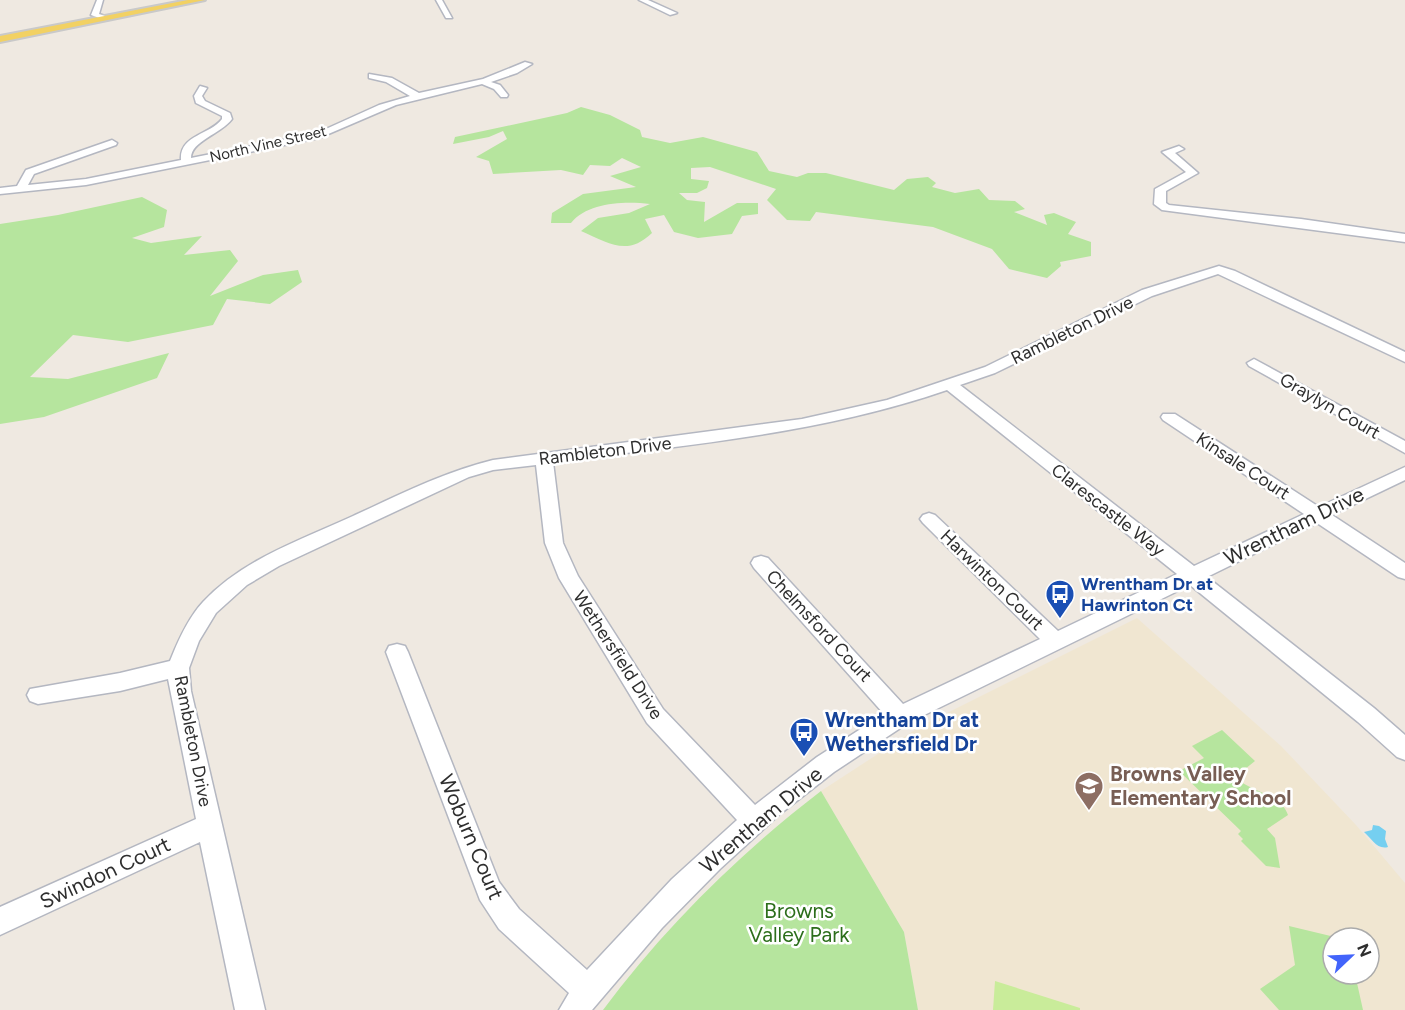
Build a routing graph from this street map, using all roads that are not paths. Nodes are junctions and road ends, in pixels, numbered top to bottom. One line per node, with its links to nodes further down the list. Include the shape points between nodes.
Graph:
1 (99, 0): 7 (street, via 94,14)
2 (201, 0): 7 (main road)
3 (439, 0): 6 (street)
4 (642, 0): 5 (street)
5 (673, 13)
6 (450, 16)
7 (102, 18): 8 (main road)
8 (0, 39)
9 (528, 64): 11 (street, North Vine Street)
10 (372, 76): 14 (street, via 390,80)
11 (481, 81): 13 (street, via 497,87); 14 (street, North Vine Street)
12 (203, 88): 17 (street, via 198,96 201,104 227,115 227,119 222,127 189,146 184,154)
13 (504, 95)
14 (417, 96): 17 (street, North Vine Street, via 319,135)
15 (112, 143): 18 (street, via 30,172)
16 (1179, 149): 20 (street, via 1167,152 1193,173 1160,189 1160,204 1176,210)
17 (186, 162): 18 (street, North Vine Street, via 86,182)
18 (20, 190): 19 (street, North Vine Street)
19 (0, 191)
20 (1405, 238)
21 (1405, 358): 23 (street, Rambleton Drive, via 1219,270 1147,293 990,370)
22 (1254, 363): 25 (street, Graylyn Court)
23 (950, 385): 26 (street, Rambleton Drive, via 891,404 802,424); 32 (street, Clarescastle Way)
24 (1169, 417): 28 (street, Kinsale Court)
25 (1405, 448)
26 (544, 458): 35 (street, Rambleton Drive, via 463,473 272,561 240,580 209,608 189,639); 39 (street, Wethersfield Drive, via 554,543 569,578 655,716)
27 (1405, 473): 28 (street, Wrentham Drive)
28 (1317, 515): 31 (street, Kinsale Court); 32 (street, Wrentham Drive)
29 (928, 519): 33 (street, Harwinton Court)
30 (760, 563): 37 (street, Chelmsford Court)
31 (1405, 572)
32 (1192, 575): 33 (street, Wrentham Drive); 38 (street, Clarescastle Way, via 1366,714)
33 (1055, 641): 37 (street, Wrentham Drive)
34 (398, 652): 42 (street, Woburn Court, via 489,891)
35 (178, 668): 36 (street); 40 (street, Rambleton Drive)
36 (38, 695)
37 (900, 716): 39 (street, Wrentham Drive, via 817,771)
38 (1405, 750)
39 (754, 821): 42 (street, Wrentham Drive, via 663,906)
40 (210, 825): 41 (street, Swindon Court); 43 (street, Rambleton Drive)
41 (0, 921)
42 (581, 1001)
43 (250, 1010)

